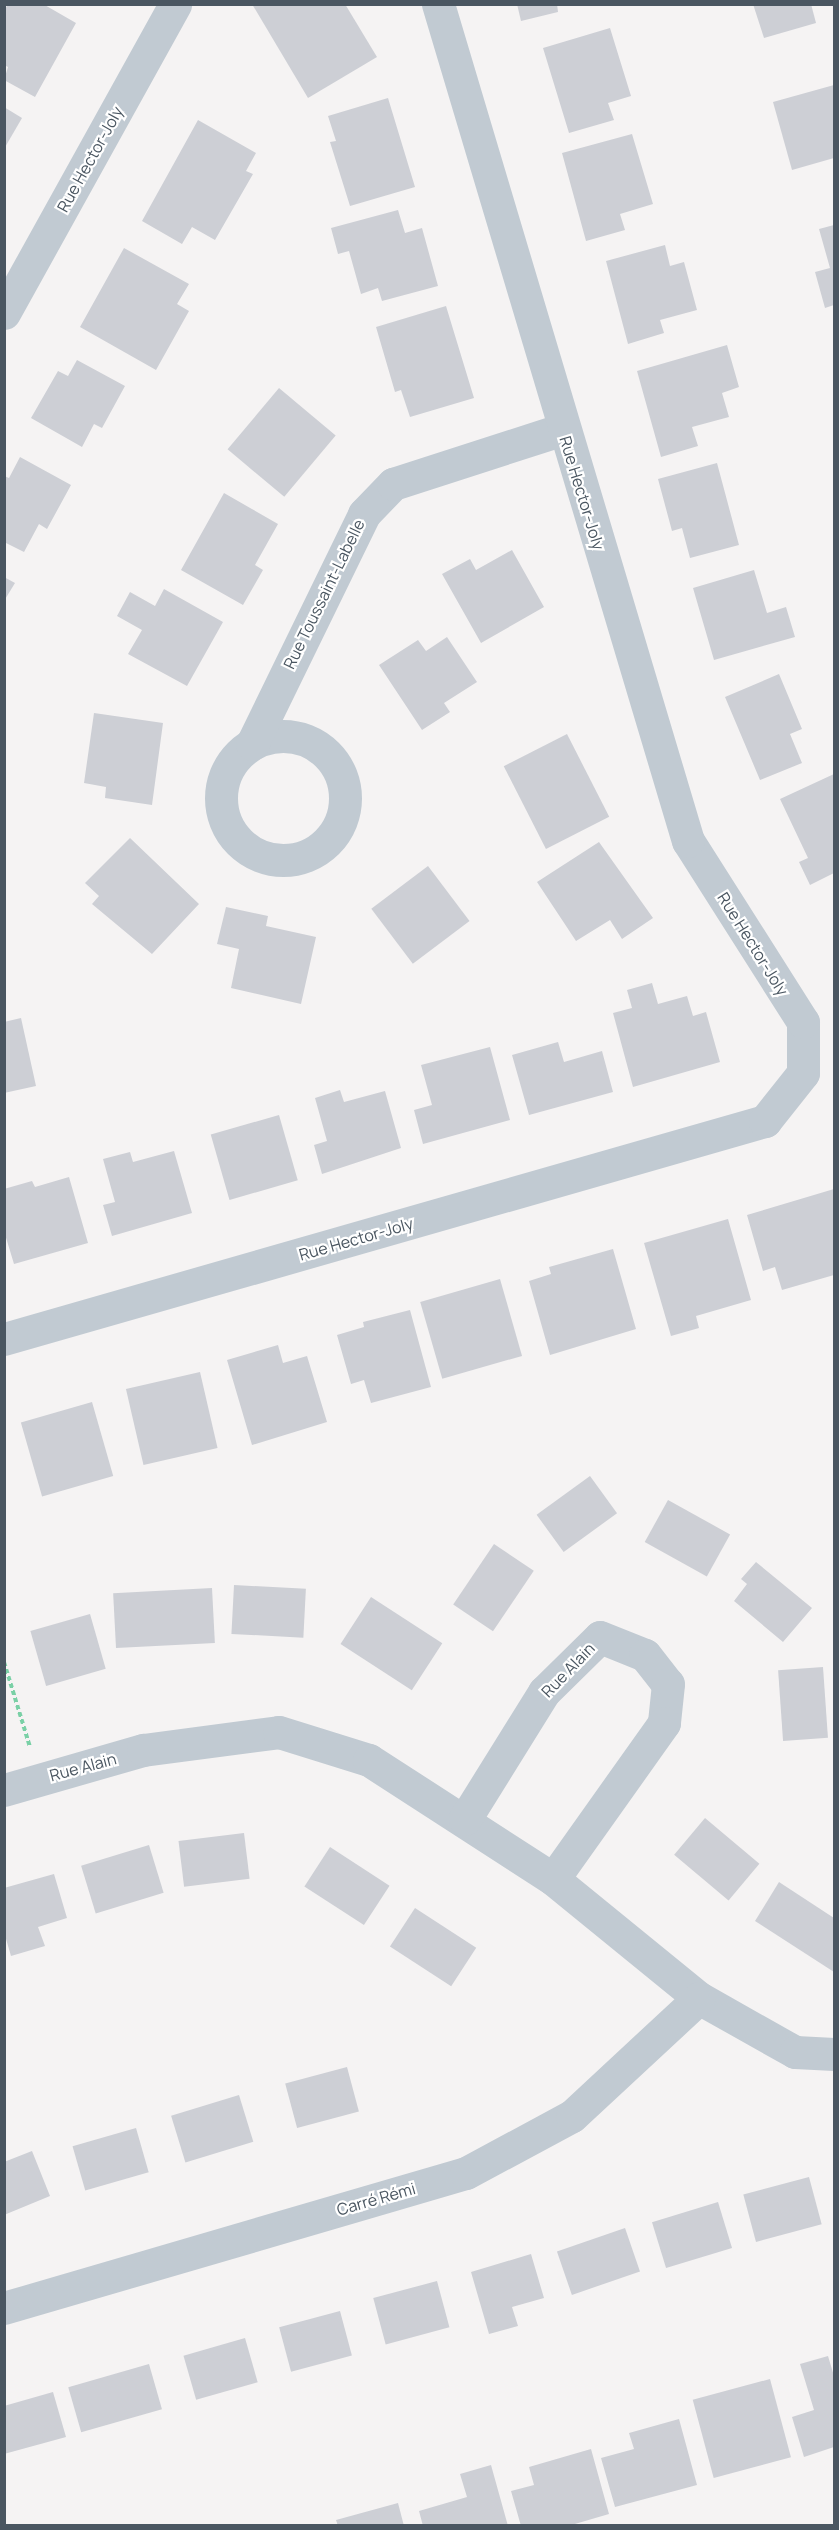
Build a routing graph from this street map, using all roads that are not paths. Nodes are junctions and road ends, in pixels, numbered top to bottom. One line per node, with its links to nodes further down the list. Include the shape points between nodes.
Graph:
1 (175, 4): 3 (street, Rue Hector-Joly)
2 (438, 4): 4 (street, Rue Hector-Joly)
3 (4, 313)
4 (563, 429): 5 (street, Rue Toussaint-Labelle, via 393,484 363,514); 6 (street, Rue Hector-Joly, via 688,841 803,1022 803,1072 765,1121)
5 (252, 744)
6 (4, 1339)
7 (4, 1790): 8 (street, Rue Alain, via 143,1750 279,1732 369,1760)
8 (465, 1819): 9 (street, Rue Alain); 9 (street, Rue Alain, via 544,1692 600,1637 645,1655 668,1684 664,1723)
9 (553, 1879): 10 (street, Rue Alain)
10 (699, 1998): 11 (street, Rue Alain, via 795,2052); 12 (street, Carré Rémi, via 572,2116 466,2173)
11 (834, 2054)
12 (4, 2308)

